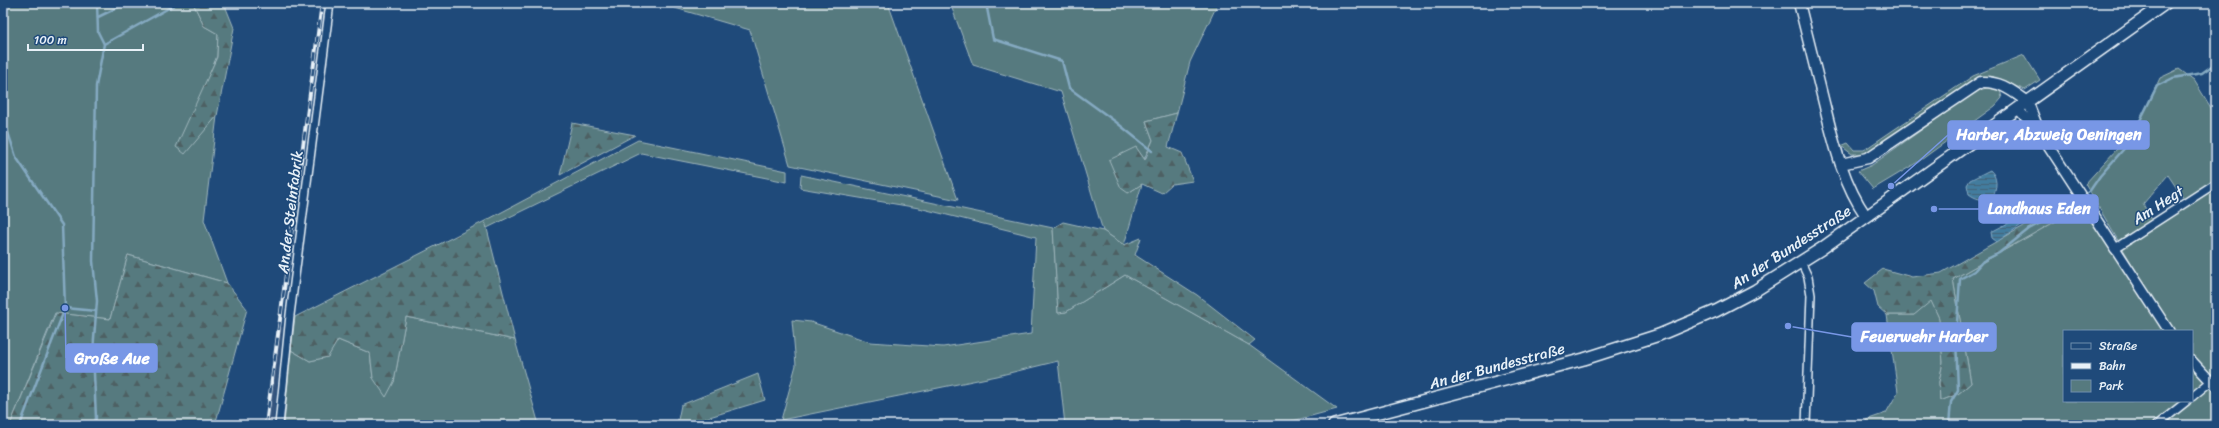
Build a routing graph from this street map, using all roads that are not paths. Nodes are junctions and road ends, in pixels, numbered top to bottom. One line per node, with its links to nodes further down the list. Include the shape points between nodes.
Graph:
1 (330, 3): 18 (street, An der Steinfabrik, via 290,315)
2 (1799, 3): 8 (main road)
3 (2166, 3): 4 (main road, An der Bundesstraße)
4 (2028, 102): 5 (main road, An der Bundesstraße); 7 (street); 8 (main road, via 2005,85 1993,81 1981,82 1868,158)
5 (2018, 109): 6 (main road, An der Bundesstraße); 7 (street)
6 (1992, 128): 7 (street, via 2021,126); 10 (main road, An der Bundesstraße)
7 (2042, 136): 11 (street)
8 (1841, 164): 10 (main road, via 1858,204)
9 (2216, 183): 11 (street, Am Hegt)
10 (1866, 216): 12 (main road, An der Bundesstraße)
11 (2114, 249): 13 (street)
12 (1801, 262): 19 (main road, An der Bundesstraße, via 1725,306 1659,335 1584,359); 20 (street, via 1808,277 1811,295)
13 (2168, 330)
14 (2193, 362): 15 (street)
15 (2213, 385): 16 (street)
16 (2193, 396)
17 (2186, 402): 21 (street)
18 (279, 425)
19 (1334, 425)
20 (1806, 425)
21 (2157, 425)

